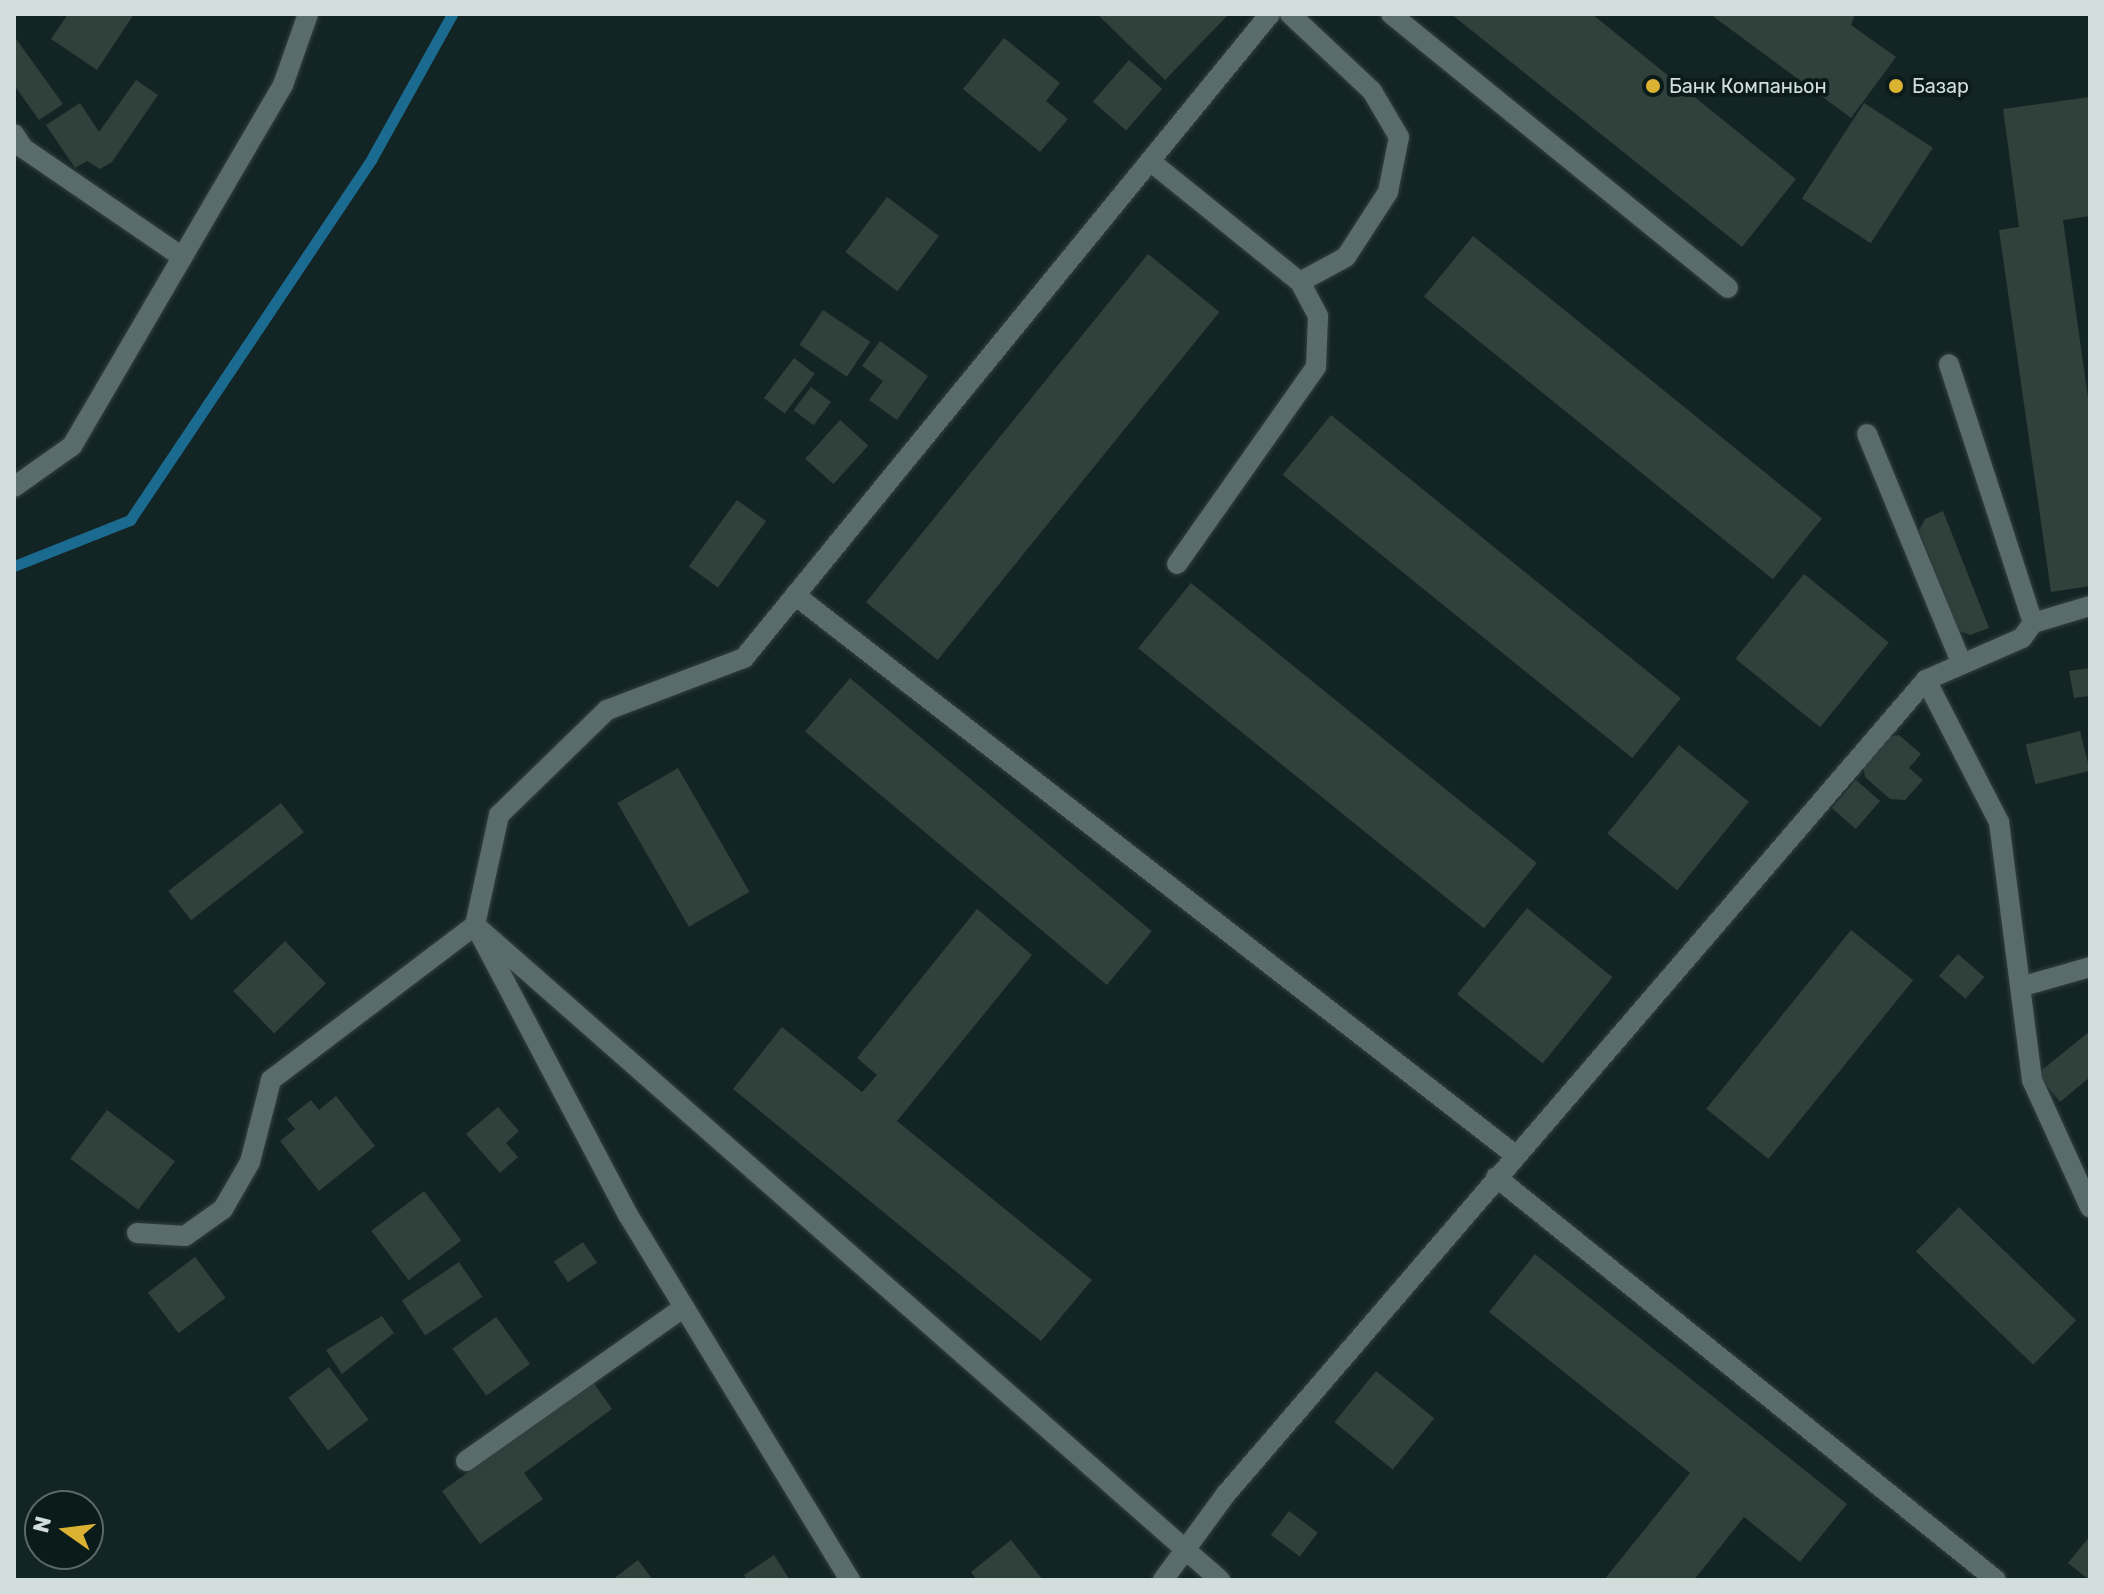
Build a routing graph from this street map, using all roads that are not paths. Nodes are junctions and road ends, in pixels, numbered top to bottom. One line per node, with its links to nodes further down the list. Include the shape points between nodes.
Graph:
1 (308, 14): 7 (street, via 283,85)
2 (1270, 14): 6 (street)
3 (1290, 14): 8 (street, via 1372,91 1399,137 1388,192 1346,257)
4 (1391, 14): 9 (street)
5 (14, 134): 7 (street, via 23,148)
6 (1150, 161): 8 (street); 14 (street)
7 (182, 257): 12 (street, via 72,446)
8 (1300, 282): 13 (street, via 1318,316 1316,367)
9 (1728, 288)
10 (1949, 364): 16 (street)
11 (1867, 434): 17 (street)
12 (14, 487)
13 (1177, 564)
14 (795, 595): 19 (street, via 744,658 607,710 499,815); 22 (street)
15 (2090, 606): 16 (street)
16 (2033, 623): 17 (street, via 2022,638)
17 (1962, 664): 18 (street)
18 (1926, 680): 21 (street, via 1999,822); 22 (street)
19 (475, 925): 25 (street, via 271,1080 250,1162 223,1209 185,1236); 26 (street, via 628,1215); 28 (street)
20 (2090, 967): 21 (street)
21 (2020, 987): 24 (street, via 2032,1080)
22 (1515, 1155): 23 (street)
23 (1496, 1177): 28 (street, via 1226,1494); 32 (street)
24 (2090, 1207)
25 (137, 1233)
26 (684, 1307): 27 (street); 29 (street)
27 (466, 1461)
28 (1185, 1553): 30 (street); 31 (street)
29 (850, 1580)
30 (1163, 1580)
31 (1220, 1580)
32 (1996, 1580)

